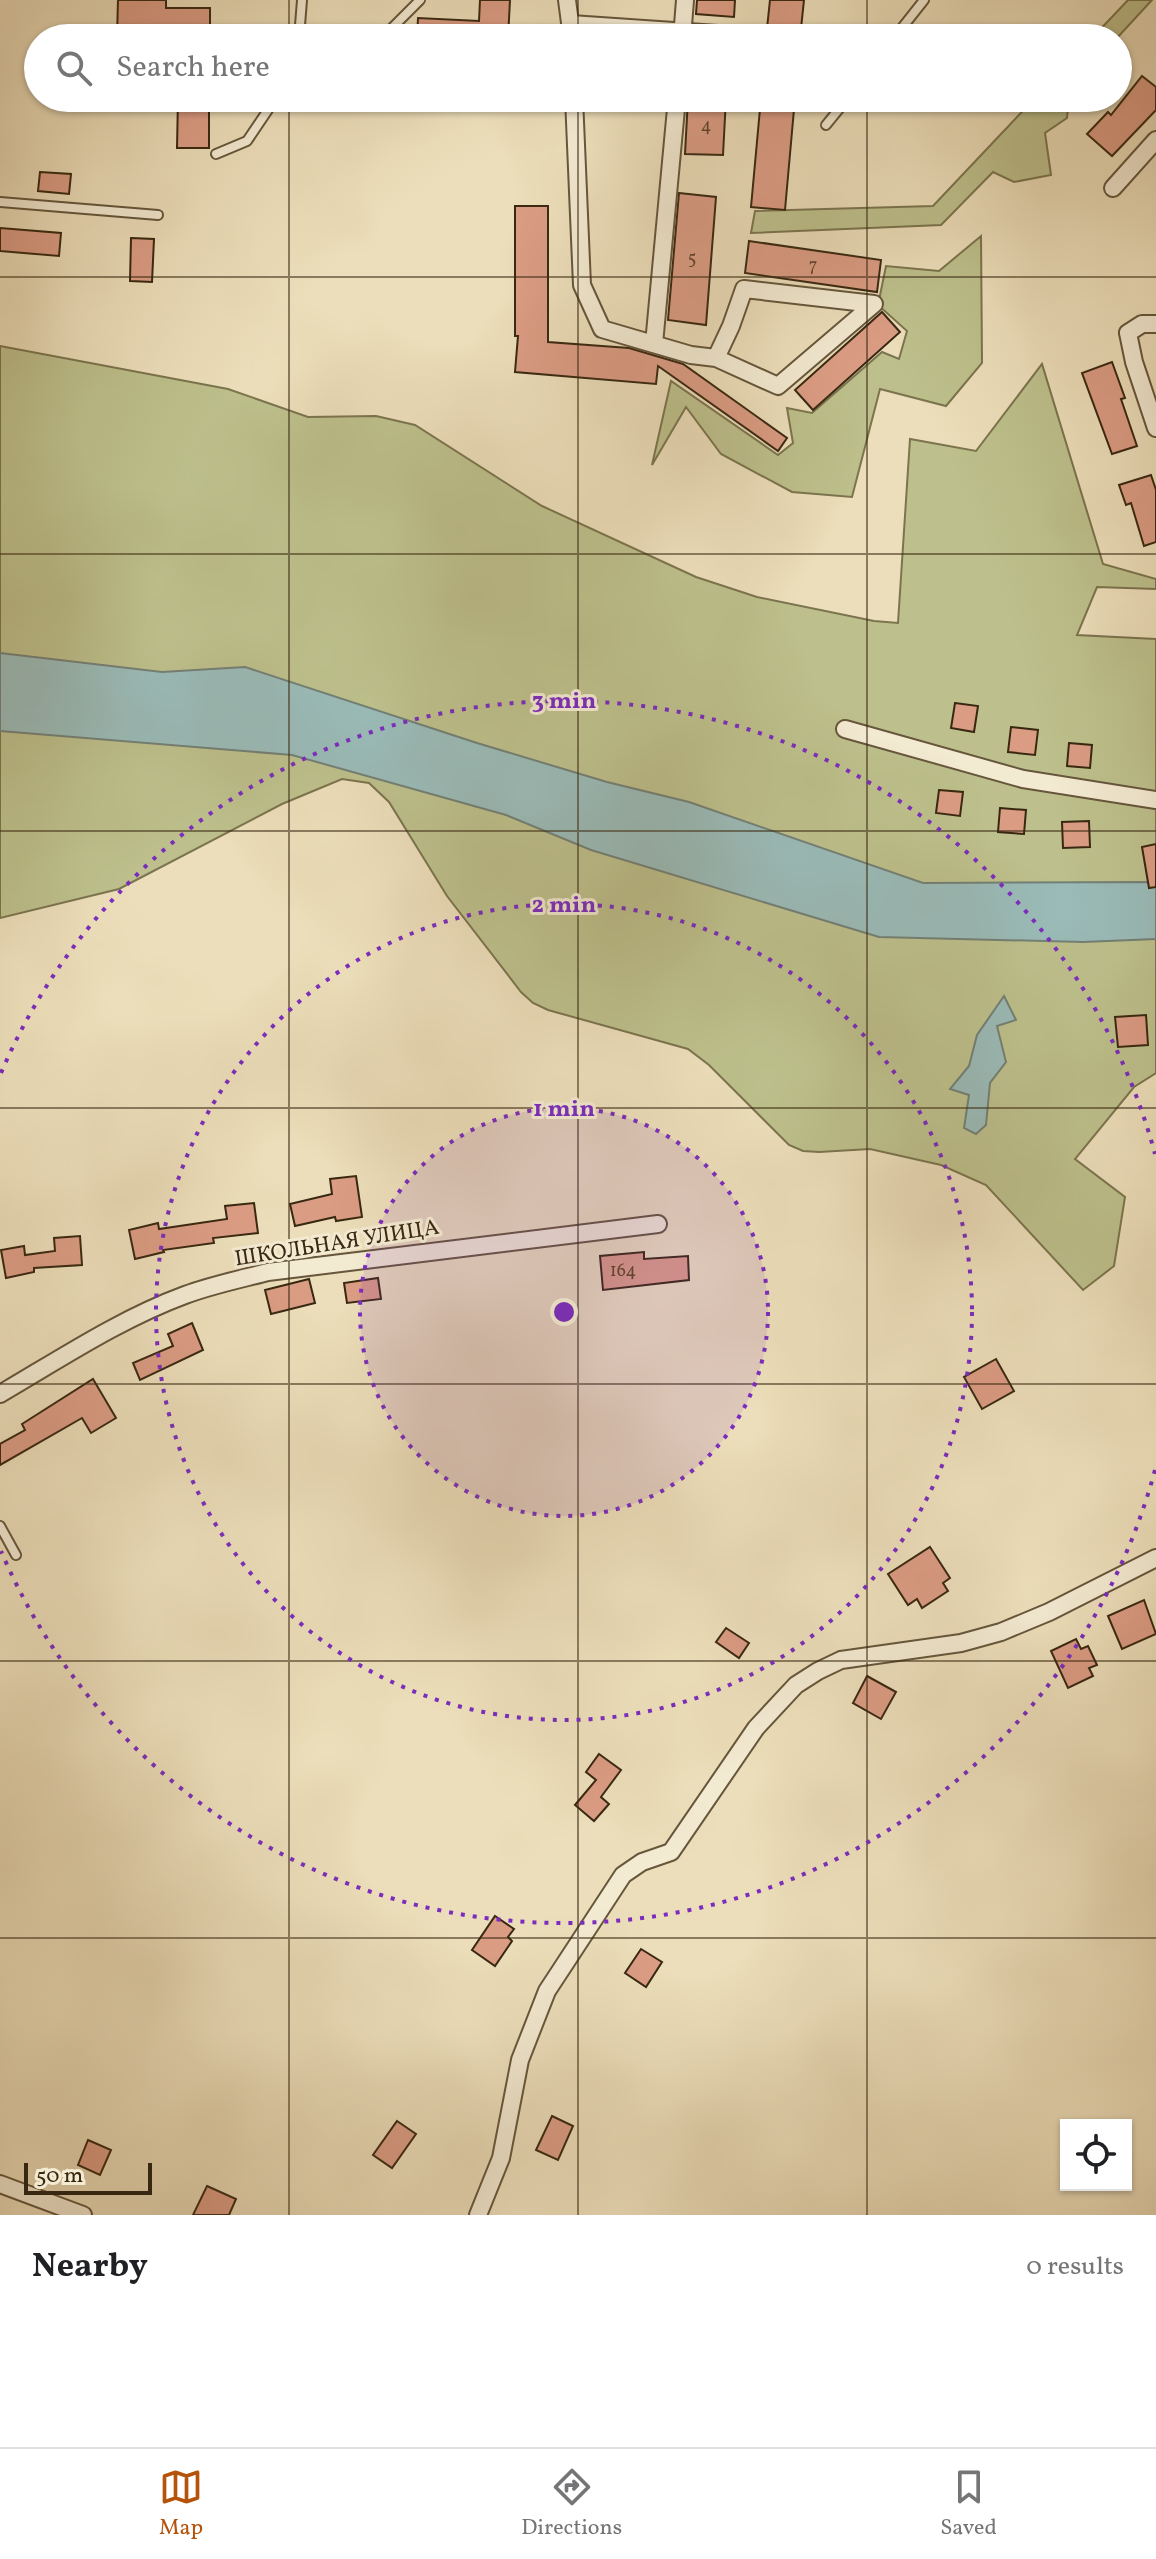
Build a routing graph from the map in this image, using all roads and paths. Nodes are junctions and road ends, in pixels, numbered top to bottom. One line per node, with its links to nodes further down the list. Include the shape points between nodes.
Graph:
1 (302, 0): 6 (lane)
2 (420, 0): 7 (lane)
3 (567, 0): 8 (street)
4 (685, 0): 9 (street)
5 (924, 0): 10 (lane)
6 (300, 24)
7 (396, 24)
8 (571, 24)
9 (684, 24)
10 (905, 24)
11 (267, 112): 17 (lane, via 247,141)
12 (575, 112): 22 (street, via 582,285 602,329)
13 (676, 112): 22 (street)
14 (837, 112): 15 (lane)
15 (826, 125)
16 (1156, 140): 18 (street)
17 (216, 154)
18 (1113, 188)
19 (0, 202): 20 (lane)
20 (158, 215)
21 (1156, 324): 24 (street, via 1142,324 1128,333)
22 (654, 344): 23 (street)
23 (716, 358): 23 (street, via 744,289 874,304 778,386)
24 (1156, 428)
25 (845, 729): 26 (street, via 1023,779)
26 (1156, 800)
27 (658, 1224): 28 (street, ШКОЛЬНАЯ УЛИЦА, via 282,1270 231,1282 185,1295 109,1330)
28 (0, 1394)
29 (0, 1526): 30 (lane)
30 (16, 1555)
31 (1156, 1558): 34 (street, via 1001,1632 841,1660 796,1685 756,1728 671,1852 623,1875 547,1991 520,2060 501,2158)
32 (0, 2184): 33 (street)
33 (83, 2215)
34 (478, 2215)

